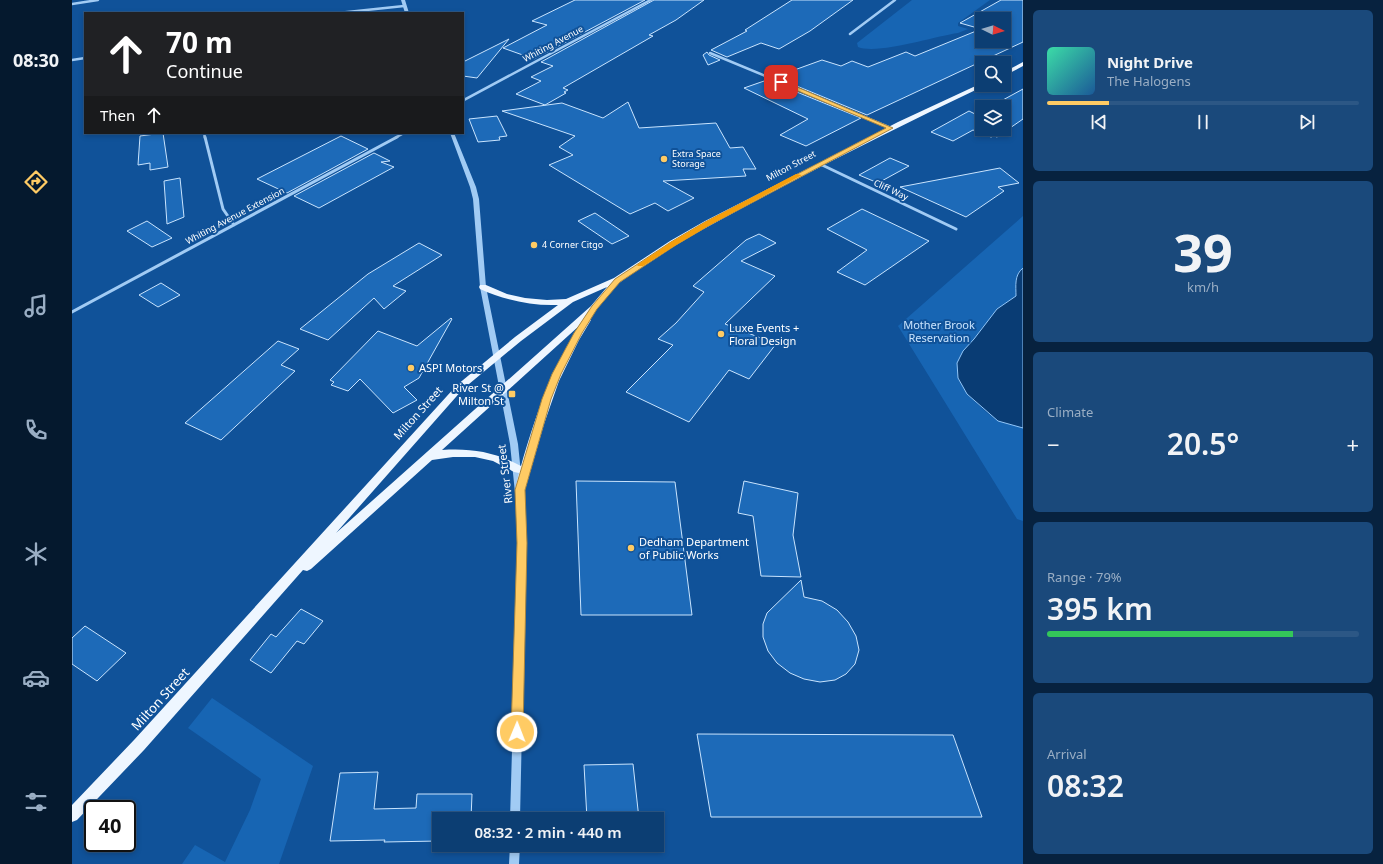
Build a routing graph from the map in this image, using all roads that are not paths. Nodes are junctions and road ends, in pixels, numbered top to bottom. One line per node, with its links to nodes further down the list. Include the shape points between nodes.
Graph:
1 (98, 0): 5 (street)
2 (403, 0): 6 (street)
3 (651, 0): 16 (street, Whiting Avenue)
4 (895, 0): 9 (street)
5 (72, 4)
6 (404, 6): 7 (street); 8 (street)
7 (347, 12)
8 (406, 12)
9 (850, 34)
10 (710, 53): 17 (street)
11 (84, 58): 12 (street)
12 (72, 60)
13 (1023, 64): 14 (main road)
14 (1011, 70)
15 (975, 88): 17 (main road, Milton Street)
16 (464, 100)
17 (890, 128): 21 (main road, Milton Street)
18 (204, 134): 22 (street, via 223,210)
19 (402, 134): 22 (street, Whiting Avenue Extension)
20 (452, 134): 25 (street, River Street, via 476,199)
21 (820, 164): 23 (street, Cliff Way); 24 (main road, Milton Street, via 673,243)
22 (234, 225): 28 (street, Whiting Avenue Extension)
23 (956, 229)
24 (617, 280): 26 (main road, Milton Street); 27 (main road, Milton Street)
25 (483, 287): 26 (main road, via 504,296 531,302 546,304); 29 (street, River Street)
26 (570, 300): 29 (main road, Milton Street)
27 (594, 308): 30 (main road, Milton Street); 33 (main road, via 556,374 539,421)
28 (72, 312)
29 (496, 357): 30 (street, River Street); 34 (main road, Milton Street, via 460,387)
30 (503, 388): 31 (main road, Milton Street); 32 (street, River Street)
31 (429, 456): 32 (main road, via 454,452 476,453 505,461); 34 (main road, Milton Street)
32 (518, 469): 33 (street, River Street)
33 (520, 490): 35 (street, River Street, via 522,543)
34 (268, 601): 36 (main road, Milton Street, via 139,745)
35 (515, 812)
36 (72, 815)
37 (515, 852): 38 (street)
38 (514, 864)

